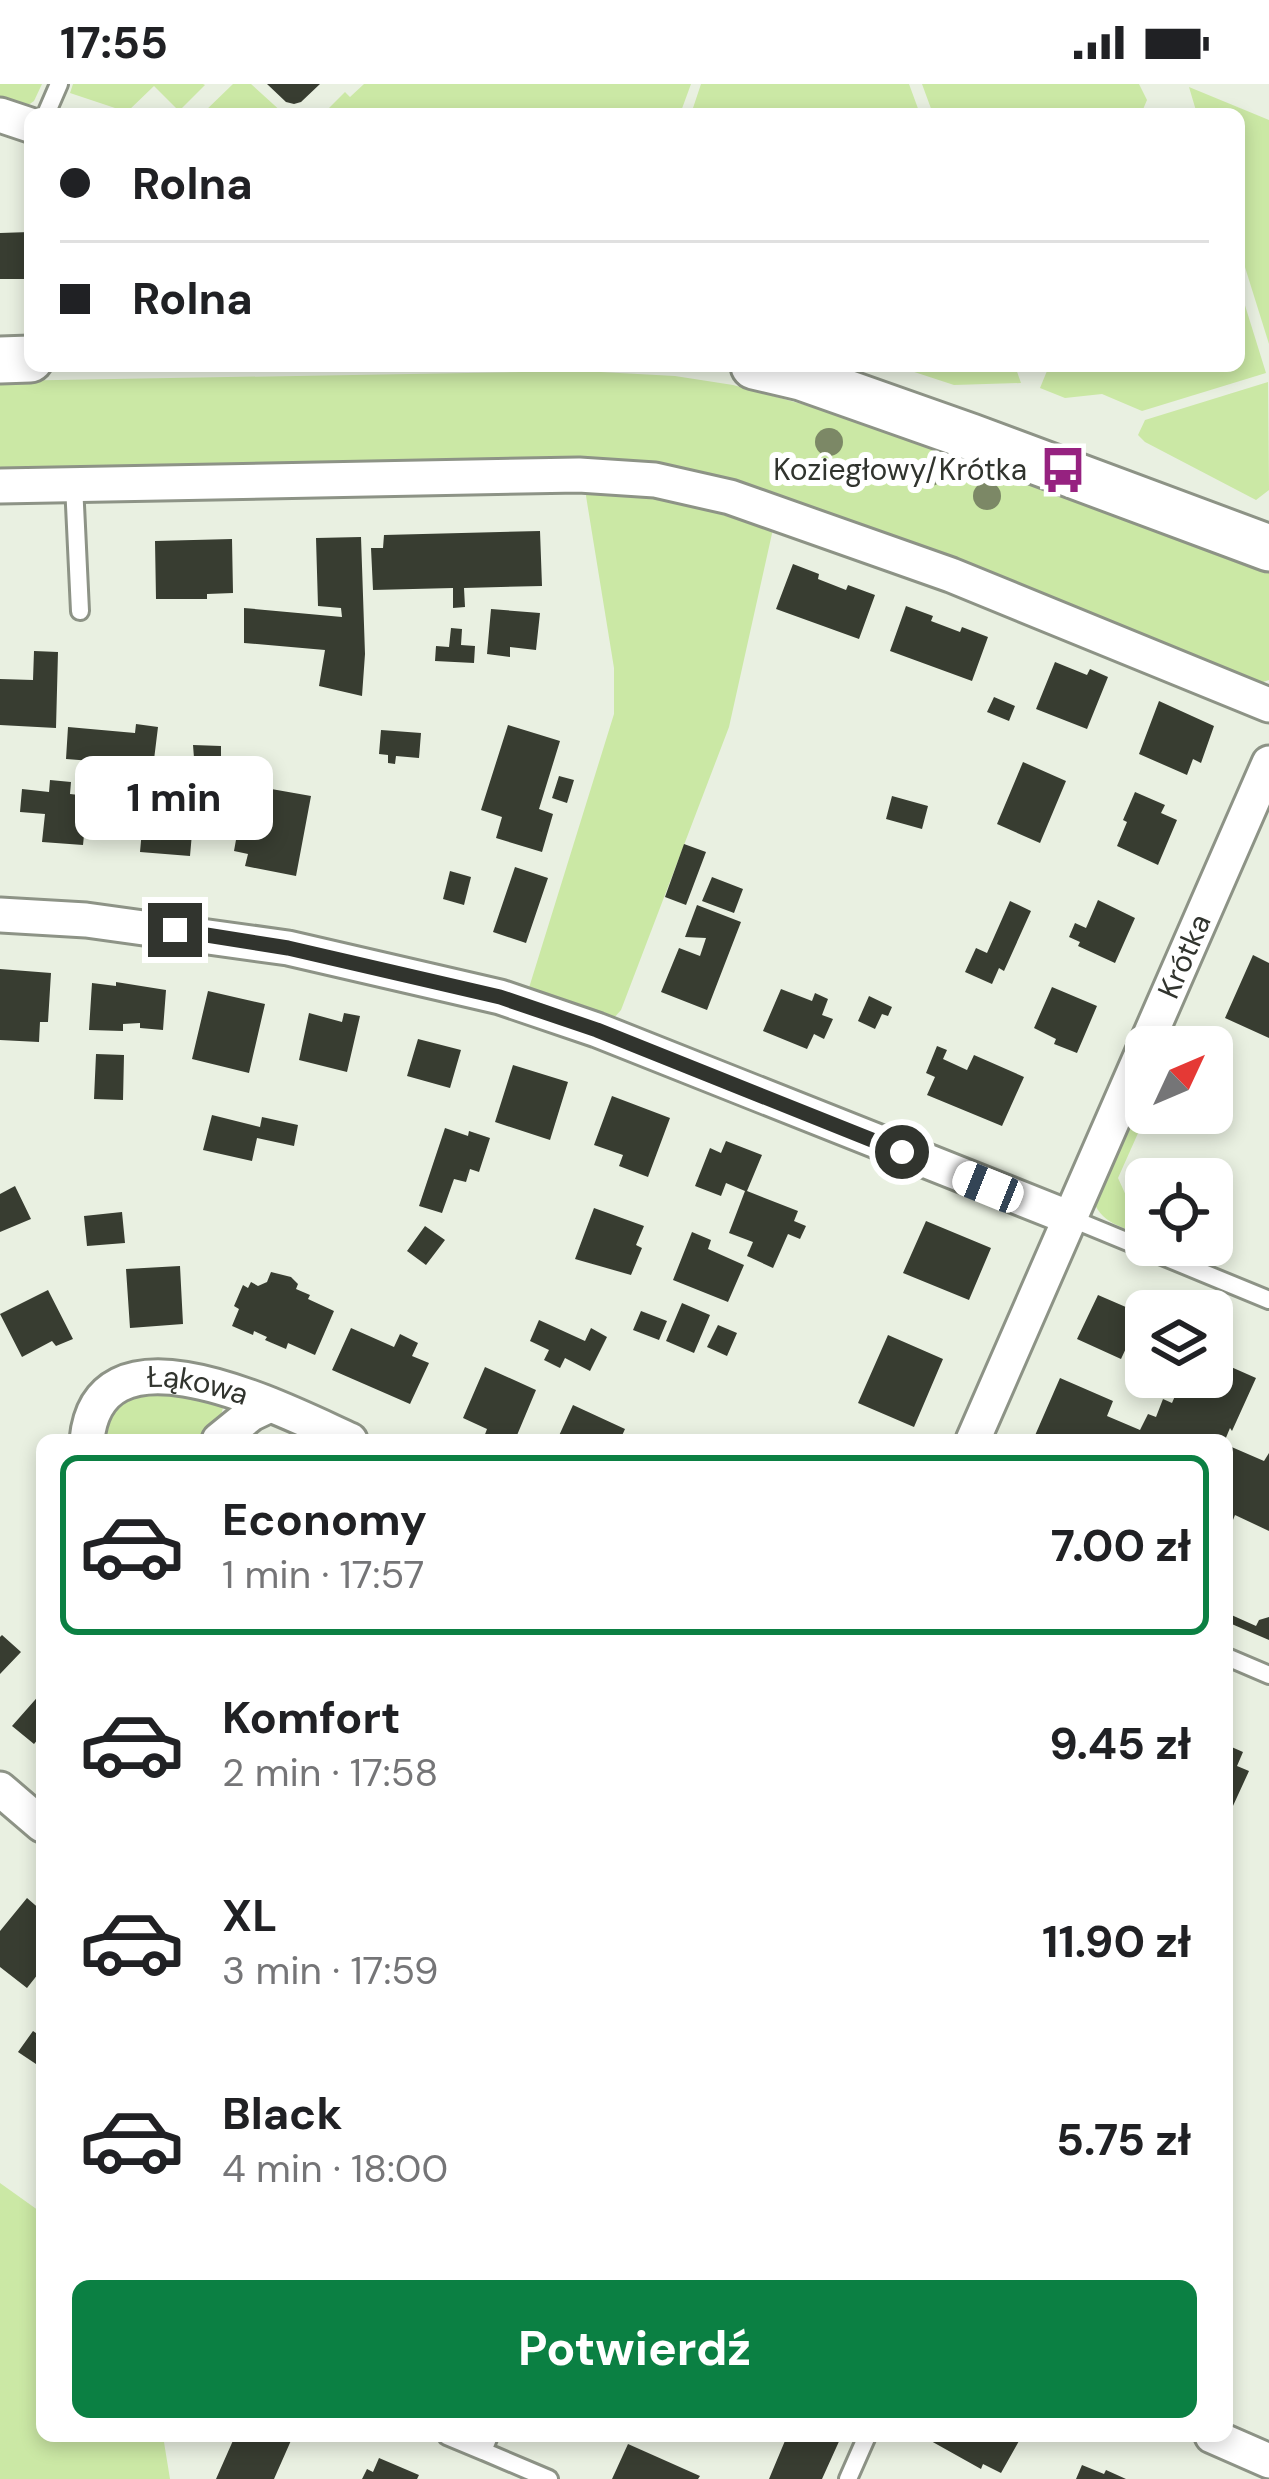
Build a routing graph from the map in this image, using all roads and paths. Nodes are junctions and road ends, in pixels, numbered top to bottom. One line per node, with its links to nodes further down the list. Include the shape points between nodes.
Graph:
1 (780, 372): 4 (street)
2 (74, 484): 3 (street); 5 (lane); 6 (street, via 655,480 730,497 951,575)
3 (0, 486)
4 (1269, 548)
5 (80, 611)
6 (1269, 705)
7 (1269, 763): 9 (street, Krótka)
8 (0, 915): 9 (street, via 288,948 500,997)
9 (1070, 1218): 10 (lane); 15 (street, Krótka)
10 (1269, 1300)
11 (270, 1405): 12 (street, Łąkowa, via 206,1382 148,1376 103,1396); 13 (street, Łąkowa); 14 (street, Łąkowa)
12 (88, 1434)
13 (226, 1434)
14 (336, 1434)
15 (977, 1434)
16 (1233, 1660): 17 (lane)
17 (1269, 1675)
18 (0, 1789): 19 (street)
19 (36, 1820)
20 (864, 2442): 25 (lane)
21 (1226, 2442): 23 (street)
22 (486, 2444): 24 (lane)
23 (1269, 2461)
24 (549, 2479)
25 (848, 2479)

